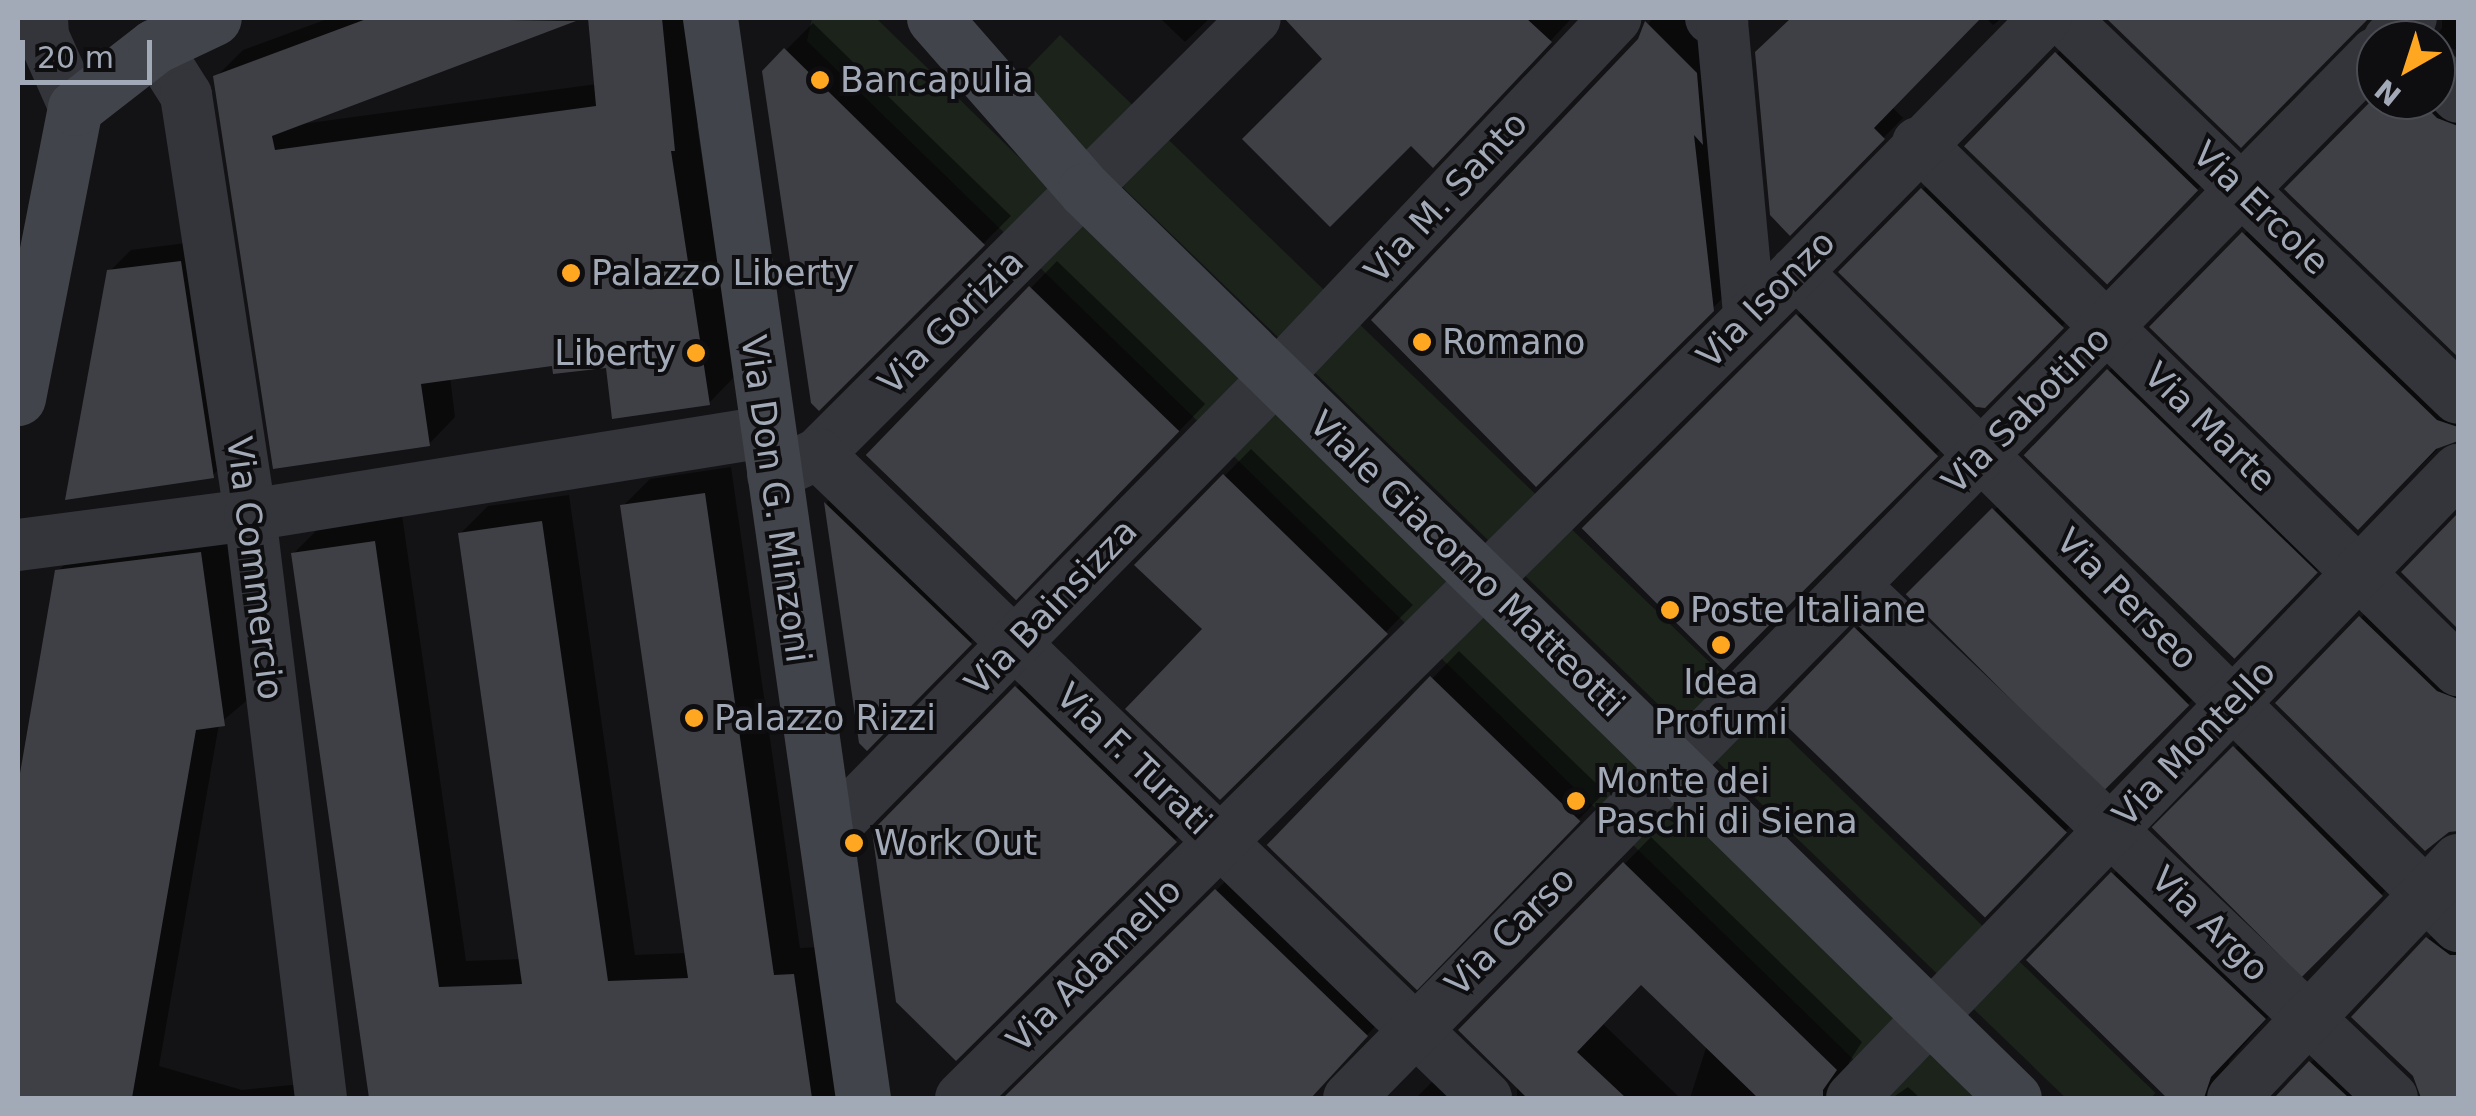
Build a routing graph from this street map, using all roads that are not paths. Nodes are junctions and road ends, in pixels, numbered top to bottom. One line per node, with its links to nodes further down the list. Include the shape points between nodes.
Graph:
1 (42, 18): 12 (street, via 42,36)
2 (214, 18): 10 (street)
3 (710, 18): 22 (street, Via Don G. Minzoni)
4 (934, 18): 14 (street, Viale Giacomo Matteotti)
5 (1255, 18): 14 (street, Via Gorizia)
6 (2046, 18): 13 (street, Via Isonzo)
7 (2063, 18): 15 (street, Via Ercole)
8 (1717, 20): 17 (street)
9 (1599, 23): 19 (street, Via M. Santo)
10 (155, 46): 12 (street); 25 (street, Via Commercio, via 186,95)
11 (2356, 72): 15 (street, Via Sabotino)
12 (75, 108): 20 (street)
13 (1918, 143): 16 (street, Via Isonzo); 18 (street, Via Marte)
14 (1085, 190): 19 (street, Viale Giacomo Matteotti); 22 (street, Via Gorizia)
15 (2243, 191): 18 (street, Via Sabotino); 21 (street, Via Ercole)
16 (1796, 272): 17 (street, Via Isonzo); 23 (street, Via Perseo)
17 (1749, 315): 28 (street, Via Isonzo)
18 (2108, 328): 23 (street, Via Sabotino); 27 (street, Via Marte)
19 (1276, 377): 28 (street, Viale Giacomo Matteotti); 30 (street, Via Bainsizza)
20 (18, 398)
21 (2458, 398)
22 (785, 454): 25 (street); 30 (street, Via F. Turati); 35 (street, Via Don G. Minzoni)
23 (1981, 455): 29 (street, Via Sabotino); 32 (street, Via Perseo)
24 (2458, 470): 27 (street, Via Montello)
25 (250, 516): 26 (street); 41 (street, Via Commercio)
26 (18, 545)
27 (2359, 573): 31 (street, Via Marte); 32 (street, Via Montello)
28 (1484, 580): 33 (street, Viale Giacomo Matteotti); 36 (street, Via Adamello)
29 (1853, 585): 33 (street, Via Sabotino); 34 (street, Via Argo)
30 (1015, 644): 35 (street, Via Bainsizza); 36 (street, Via F. Turati)
31 (2458, 670)
32 (2233, 704): 34 (street, Via Montello); 37 (street, Via Perseo)
33 (1674, 766): 38 (street, Viale Giacomo Matteotti); 40 (street, Via Carso)
34 (2110, 830): 38 (street, Via Montello); 39 (street, Via Argo)
35 (826, 836): 42 (street, Via Don G. Minzoni)
36 (1218, 840): 40 (street, Via F. Turati); 43 (street, Via Adamello)
37 (2448, 894): 39 (street)
38 (1930, 1016): 46 (street, Via Montello); 47 (street, Viale Giacomo Matteotti)
39 (2308, 1019): 48 (street); 49 (street, Via Argo)
40 (1414, 1029): 44 (street, Via Carso); 45 (street, Via F. Turati)
41 (321, 1098)
42 (864, 1098)
43 (961, 1098)
44 (1349, 1098)
45 (1486, 1098)
46 (1852, 1098)
47 (2014, 1098)
48 (2233, 1098)
49 (2392, 1098)

